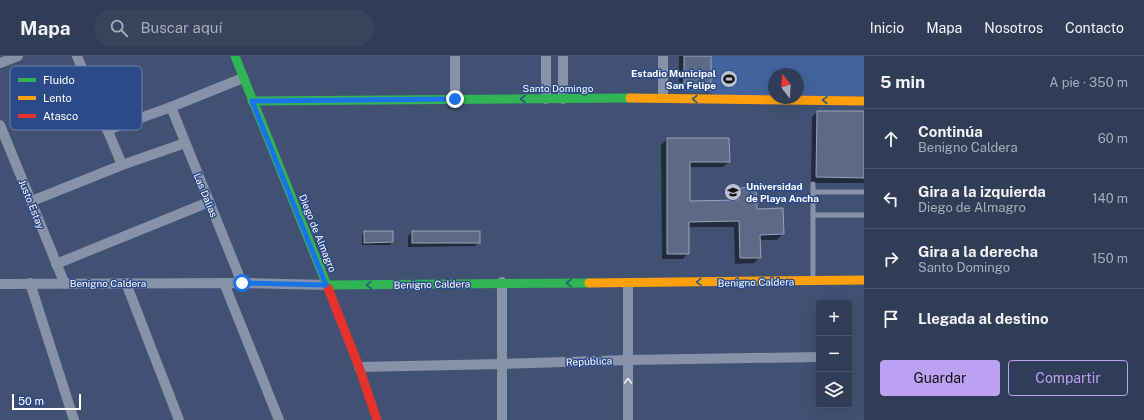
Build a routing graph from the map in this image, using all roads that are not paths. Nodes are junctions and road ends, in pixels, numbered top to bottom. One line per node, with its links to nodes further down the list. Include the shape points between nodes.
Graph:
1 (18, 56): 8 (street)
2 (77, 56): 9 (street)
3 (235, 56): 10 (street, Diego de Almagro)
4 (455, 56): 12 (street)
5 (546, 56): 13 (street)
6 (563, 56): 14 (street)
7 (663, 56): 11 (street)
8 (0, 63)
9 (81, 66)
10 (243, 78): 15 (street, Diego de Almagro); 17 (street)
11 (663, 98): 14 (street, Santo Domingo); 16 (street, Santo Domingo, one-way to 11)
12 (455, 99): 13 (street, Santo Domingo, one-way to 12); 15 (street, Santo Domingo)
13 (546, 99): 14 (street, Santo Domingo)
14 (563, 99)
15 (252, 101): 41 (street, Diego de Almagro)
16 (864, 101)
17 (171, 107): 18 (street); 21 (street, Las Dalias)
18 (142, 117)
19 (0, 125): 26 (street, Justo Estay)
20 (107, 130): 22 (street)
21 (185, 143): 22 (street); 27 (street, Las Dalias)
22 (122, 165): 26 (street)
23 (813, 184): 24 (lane)
24 (813, 192): 25 (lane); 28 (lane)
25 (864, 192)
26 (32, 201): 30 (street, Justo Estay)
27 (209, 202): 30 (street); 38 (street, Las Dalias)
28 (813, 215): 29 (lane); 32 (lane)
29 (864, 215)
30 (56, 264): 33 (street, Justo Estay)
31 (864, 280): 32 (street, Benigno Caldera)
32 (813, 281): 39 (street, Benigno Caldera, one-way to 39)
33 (64, 282): 35 (street, Benigno Caldera); 36 (street, Benigno Caldera)
34 (502, 282): 39 (street, Benigno Caldera, one-way to 34); 41 (street, Benigno Caldera, one-way to 41); 44 (street)
35 (30, 283): 40 (street, Benigno Caldera); 46 (street)
36 (126, 283): 37 (street, Benigno Caldera); 47 (street)
37 (224, 283): 38 (street, Benigno Caldera); 48 (street)
38 (242, 283): 41 (street, Benigno Caldera)
39 (628, 283): 43 (street)
40 (0, 284)
41 (326, 285): 45 (street, Diego de Almagro)
42 (816, 357): 43 (street, República)
43 (628, 360): 44 (street, República); 51 (street, one-way to 43)
44 (502, 364): 45 (street, República); 50 (street)
45 (359, 367): 49 (street, Diego de Almagro)
46 (74, 420)
47 (179, 420)
48 (279, 420)
49 (377, 420)
50 (502, 420)
51 (628, 420)

